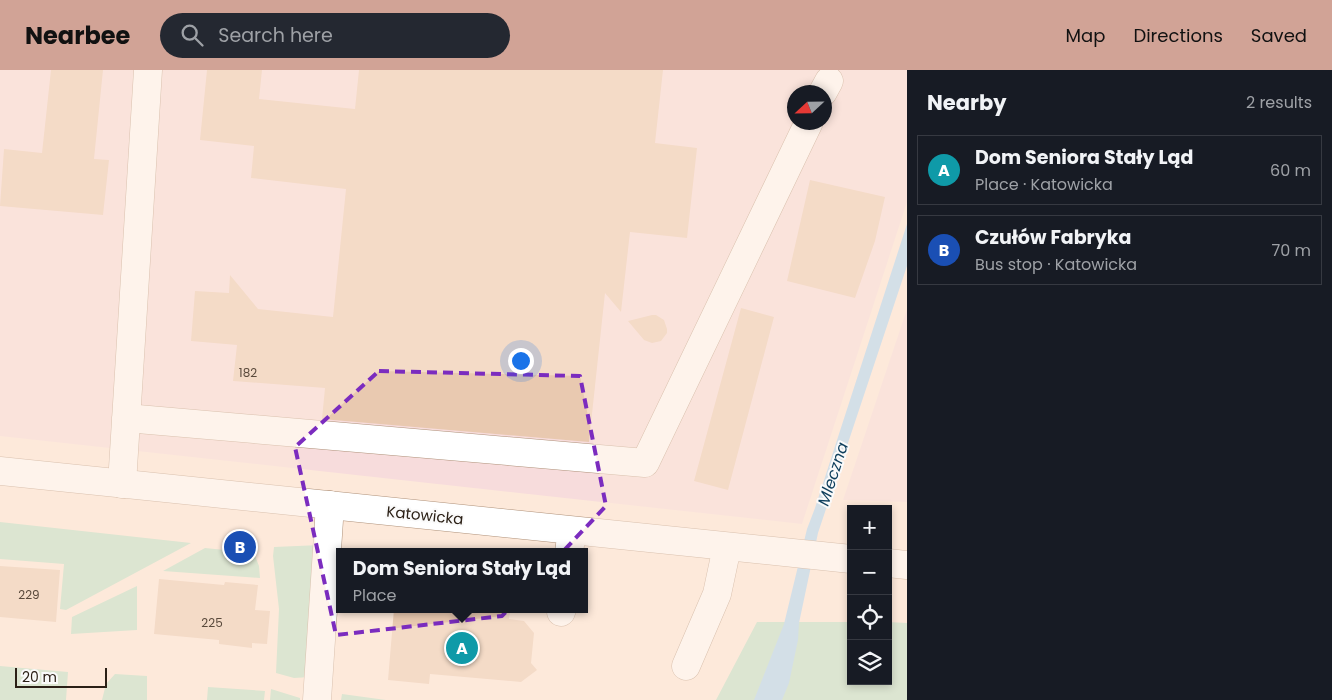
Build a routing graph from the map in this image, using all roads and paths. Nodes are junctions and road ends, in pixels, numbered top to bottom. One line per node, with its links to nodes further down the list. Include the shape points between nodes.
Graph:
1 (148, 70): 3 (main road)
2 (805, 130): 3 (main road, via 645,464)
3 (126, 418): 5 (main road)
4 (0, 471): 5 (main road, Katowicka)
5 (122, 484): 6 (main road, Katowicka)
6 (330, 505): 7 (main road, Katowicka); 13 (main road)
7 (570, 541): 8 (main road, Katowicka)
8 (727, 547): 9 (main road, Katowicka); 12 (main road, via 717,594)
9 (847, 559)
10 (892, 563): 11 (main road)
11 (907, 565)
12 (686, 666)
13 (317, 700)

